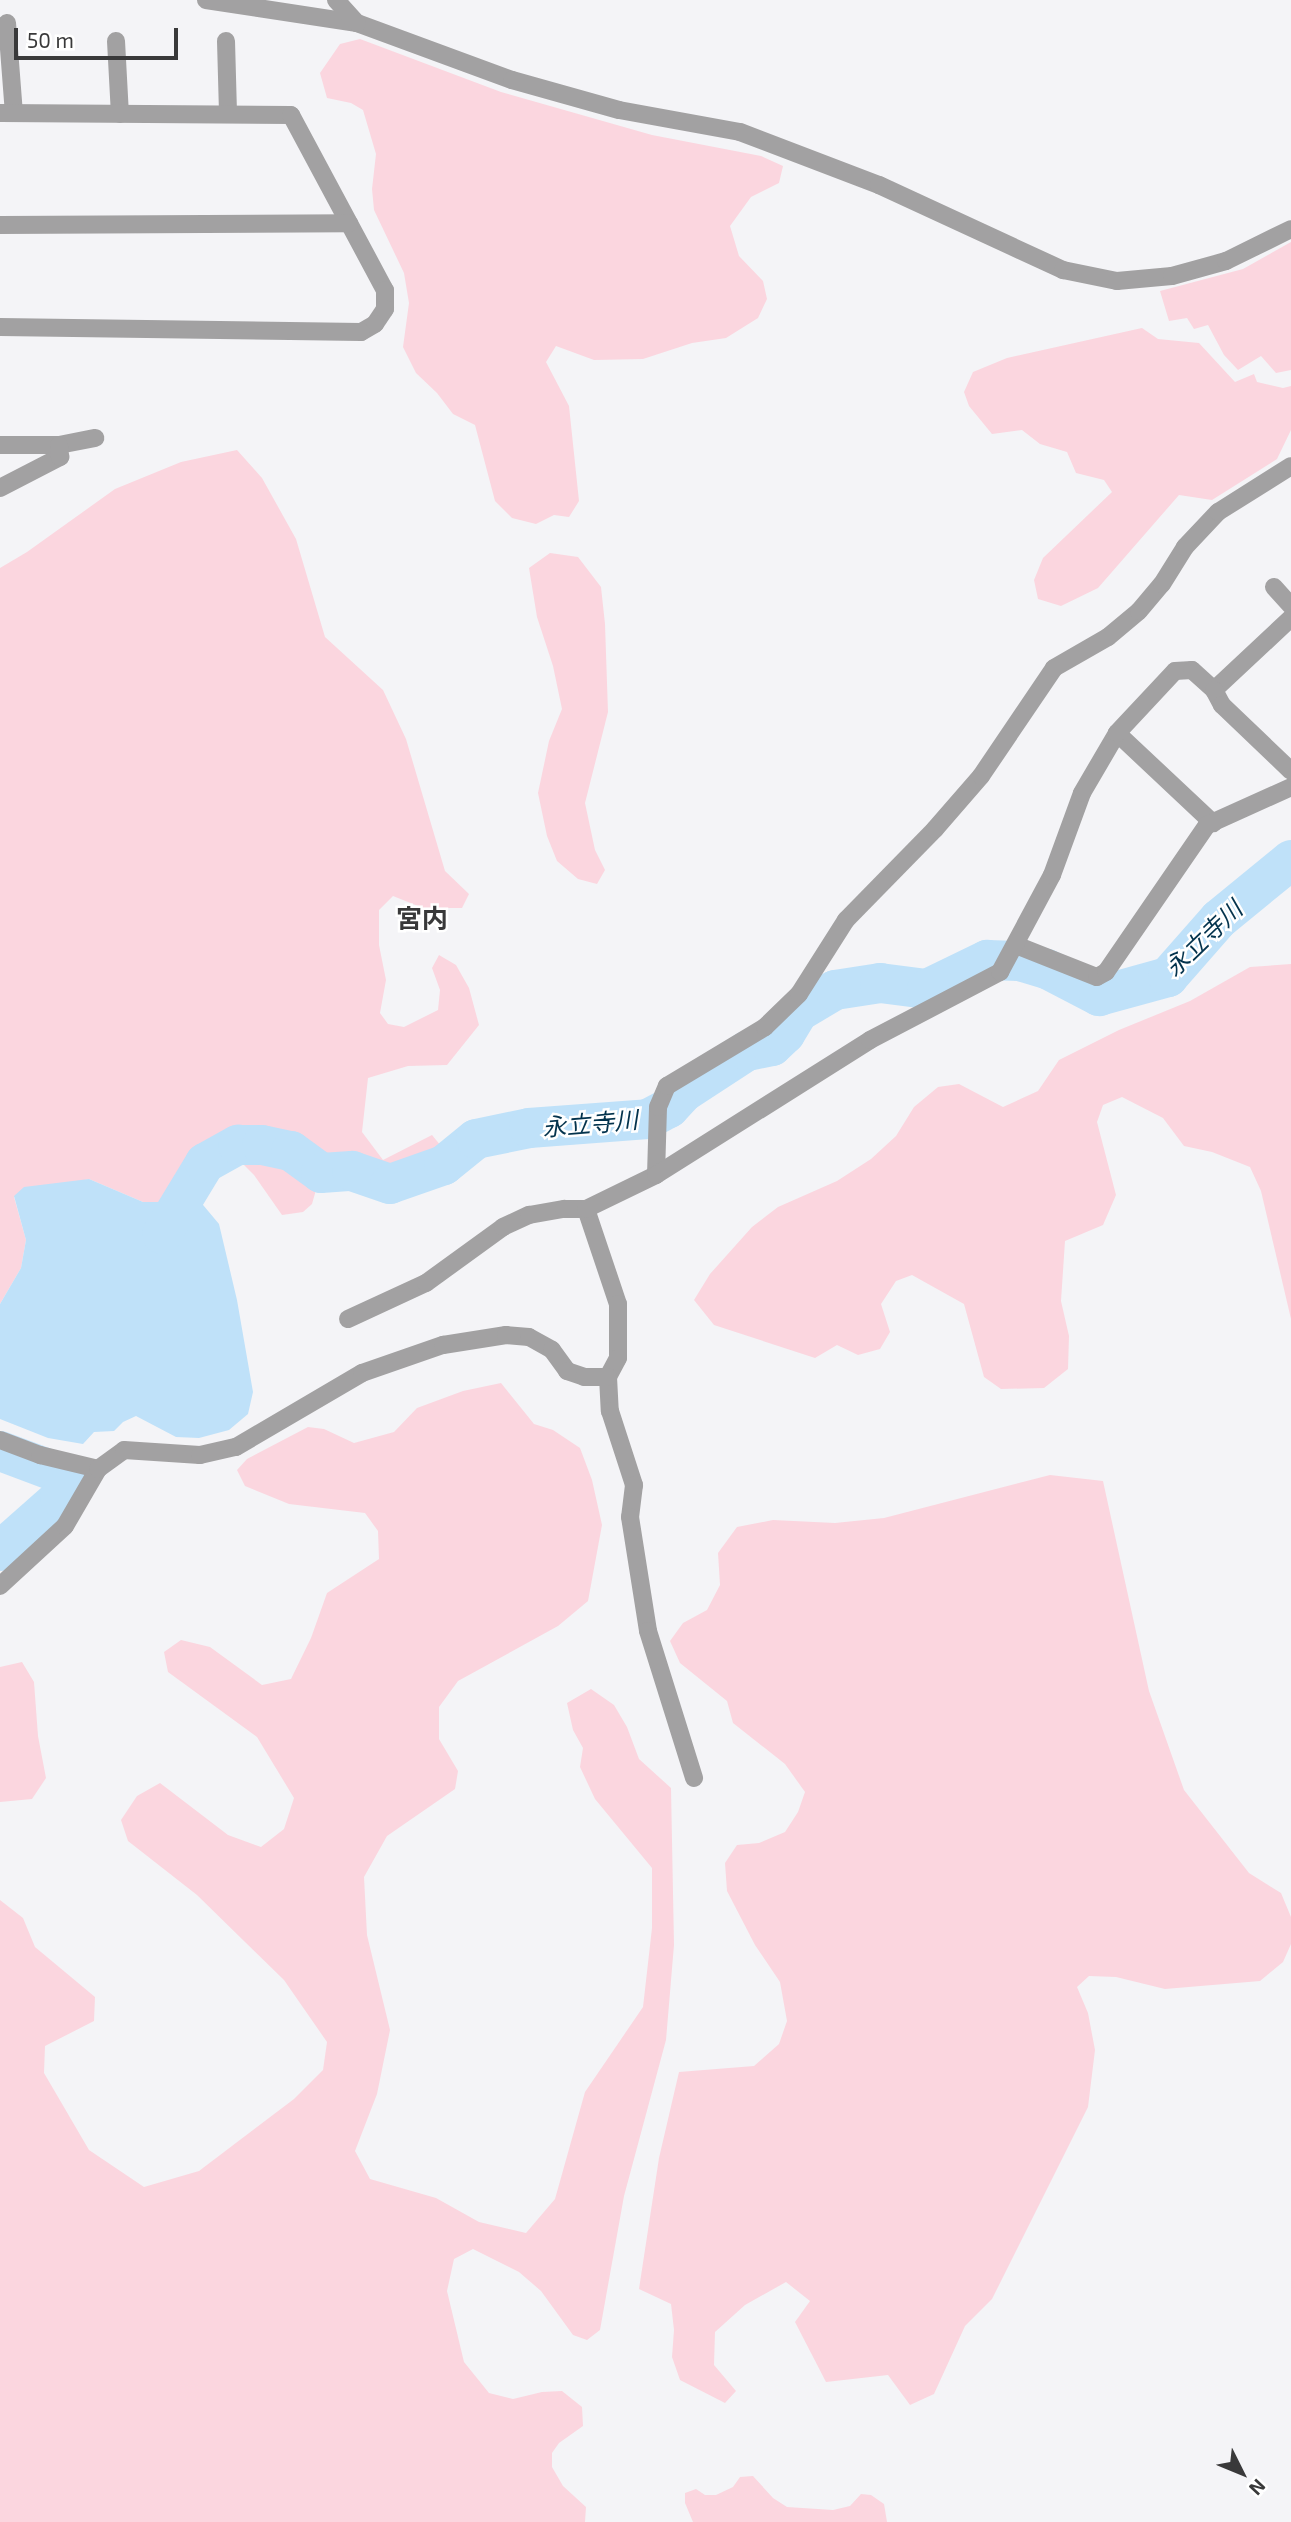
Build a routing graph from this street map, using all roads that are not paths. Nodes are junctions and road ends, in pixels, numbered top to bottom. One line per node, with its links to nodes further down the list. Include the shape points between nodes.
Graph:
1 (206, 0): 4 (street)
2 (336, 0): 4 (street)
3 (7, 23): 7 (street)
4 (357, 23): 12 (street, via 512,80 619,110 740,132 879,185 1063,271 1117,281 1172,276 1226,261)
5 (116, 41): 8 (street)
6 (226, 41): 9 (street)
7 (7, 113): 8 (street)
8 (120, 114): 9 (street)
9 (228, 114): 10 (street, via 291,115)
10 (349, 223): 11 (street); 13 (street, via 386,290 386,309 375,324 361,332)
11 (0, 225)
12 (1291, 229)
13 (0, 327)
14 (95, 438): 16 (street)
15 (0, 445): 16 (street)
16 (59, 445): 18 (street, via 60,457)
17 (1291, 466): 28 (street, via 1218,512 1185,547 1139,611 1108,637 1054,668 981,776 846,920 799,995 765,1027 678,1077 660,1096)
18 (0, 488)
19 (1274, 587): 20 (street)
20 (1291, 606)
21 (1291, 618): 22 (street)
22 (1214, 690): 23 (street, via 1192,670 1175,671); 24 (street, via 1222,705)
23 (1118, 733): 26 (street); 27 (street, via 1082,793 1052,875)
24 (1291, 771)
25 (1291, 787): 26 (street)
26 (1213, 822): 27 (street, via 1107,972 1097,977)
27 (1013, 949): 28 (street, via 1000,972 870,1040)
28 (656, 1175): 29 (street)
29 (586, 1209): 30 (street, via 530,1215 512,1223 426,1283); 31 (street, via 618,1304 618,1359)
30 (348, 1319)
31 (608, 1377): 33 (street, via 567,1371 552,1350 529,1337 506,1335 443,1345 362,1374 236,1447 200,1455 124,1450); 35 (street, via 610,1411 634,1485 630,1517 648,1631)
32 (0, 1440): 33 (street)
33 (98, 1469): 34 (street, via 65,1526)
34 (0, 1586)
35 (694, 1777)

